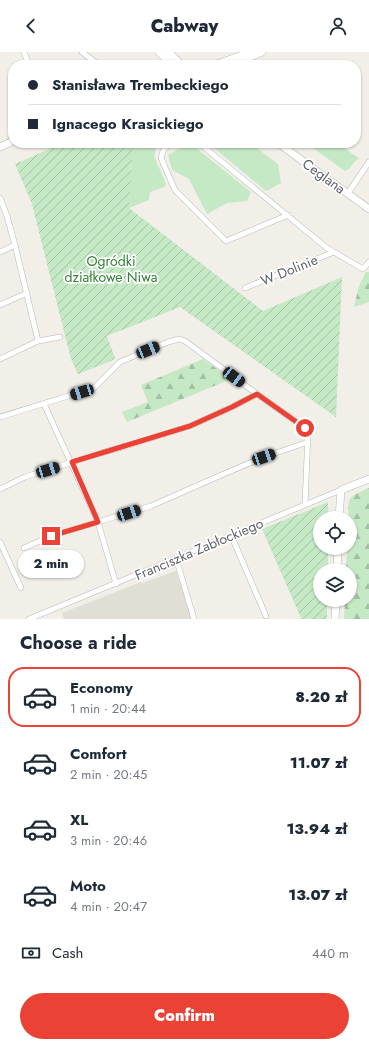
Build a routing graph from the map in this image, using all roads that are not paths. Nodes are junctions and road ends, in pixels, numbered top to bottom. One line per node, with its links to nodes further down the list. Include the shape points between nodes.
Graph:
1 (82, 52): 5 (street)
2 (251, 52): 7 (street)
3 (262, 52): 8 (street)
4 (162, 53): 6 (street)
5 (92, 60)
6 (174, 60)
7 (228, 60)
8 (244, 60)
9 (165, 148): 16 (street, via 161,158 175,190 226,240)
10 (205, 148): 16 (street)
11 (285, 148): 13 (street, Ceglana)
12 (369, 162): 13 (street)
13 (348, 193): 15 (street, Ceglana)
14 (1, 202): 17 (street)
15 (369, 209)
16 (288, 215): 19 (street)
17 (15, 245): 18 (street); 22 (street)
18 (0, 252)
19 (334, 252): 20 (street, via 363,269); 21 (street, W Dolinie)
20 (369, 262)
21 (245, 288)
22 (27, 293): 23 (street); 25 (street)
23 (0, 305)
24 (60, 337): 25 (street)
25 (38, 342): 26 (street)
26 (0, 359)
27 (94, 388): 29 (street, via 120,362 179,339 185,340)
28 (82, 392): 30 (street)
29 (257, 394): 32 (street, via 305,428); 33 (street, via 190,426)
30 (44, 404): 31 (street); 33 (street)
31 (0, 417)
32 (308, 442): 37 (street); 39 (street, via 264,457 151,506)
33 (72, 462): 35 (street, via 25,477); 39 (street)
34 (369, 479): 36 (street, Franciszka Zabłockiego)
35 (0, 489)
36 (341, 490): 37 (street, Franciszka Zabłockiego); 38 (street)
37 (305, 504): 40 (street, Franciszka Zabłockiego)
38 (340, 511)
39 (98, 522): 42 (street, via 51,536); 44 (street)
40 (231, 535): 43 (street, Franciszka Zabłockiego); 47 (street)
41 (0, 542): 45 (street)
42 (24, 548)
43 (176, 558): 44 (street, Franciszka Zabłockiego); 49 (street)
44 (116, 584): 48 (street, Franciszka Zabłockiego)
45 (20, 588)
46 (336, 607): 50 (street)
47 (266, 616)
48 (29, 619)
49 (194, 619)
50 (335, 619)

